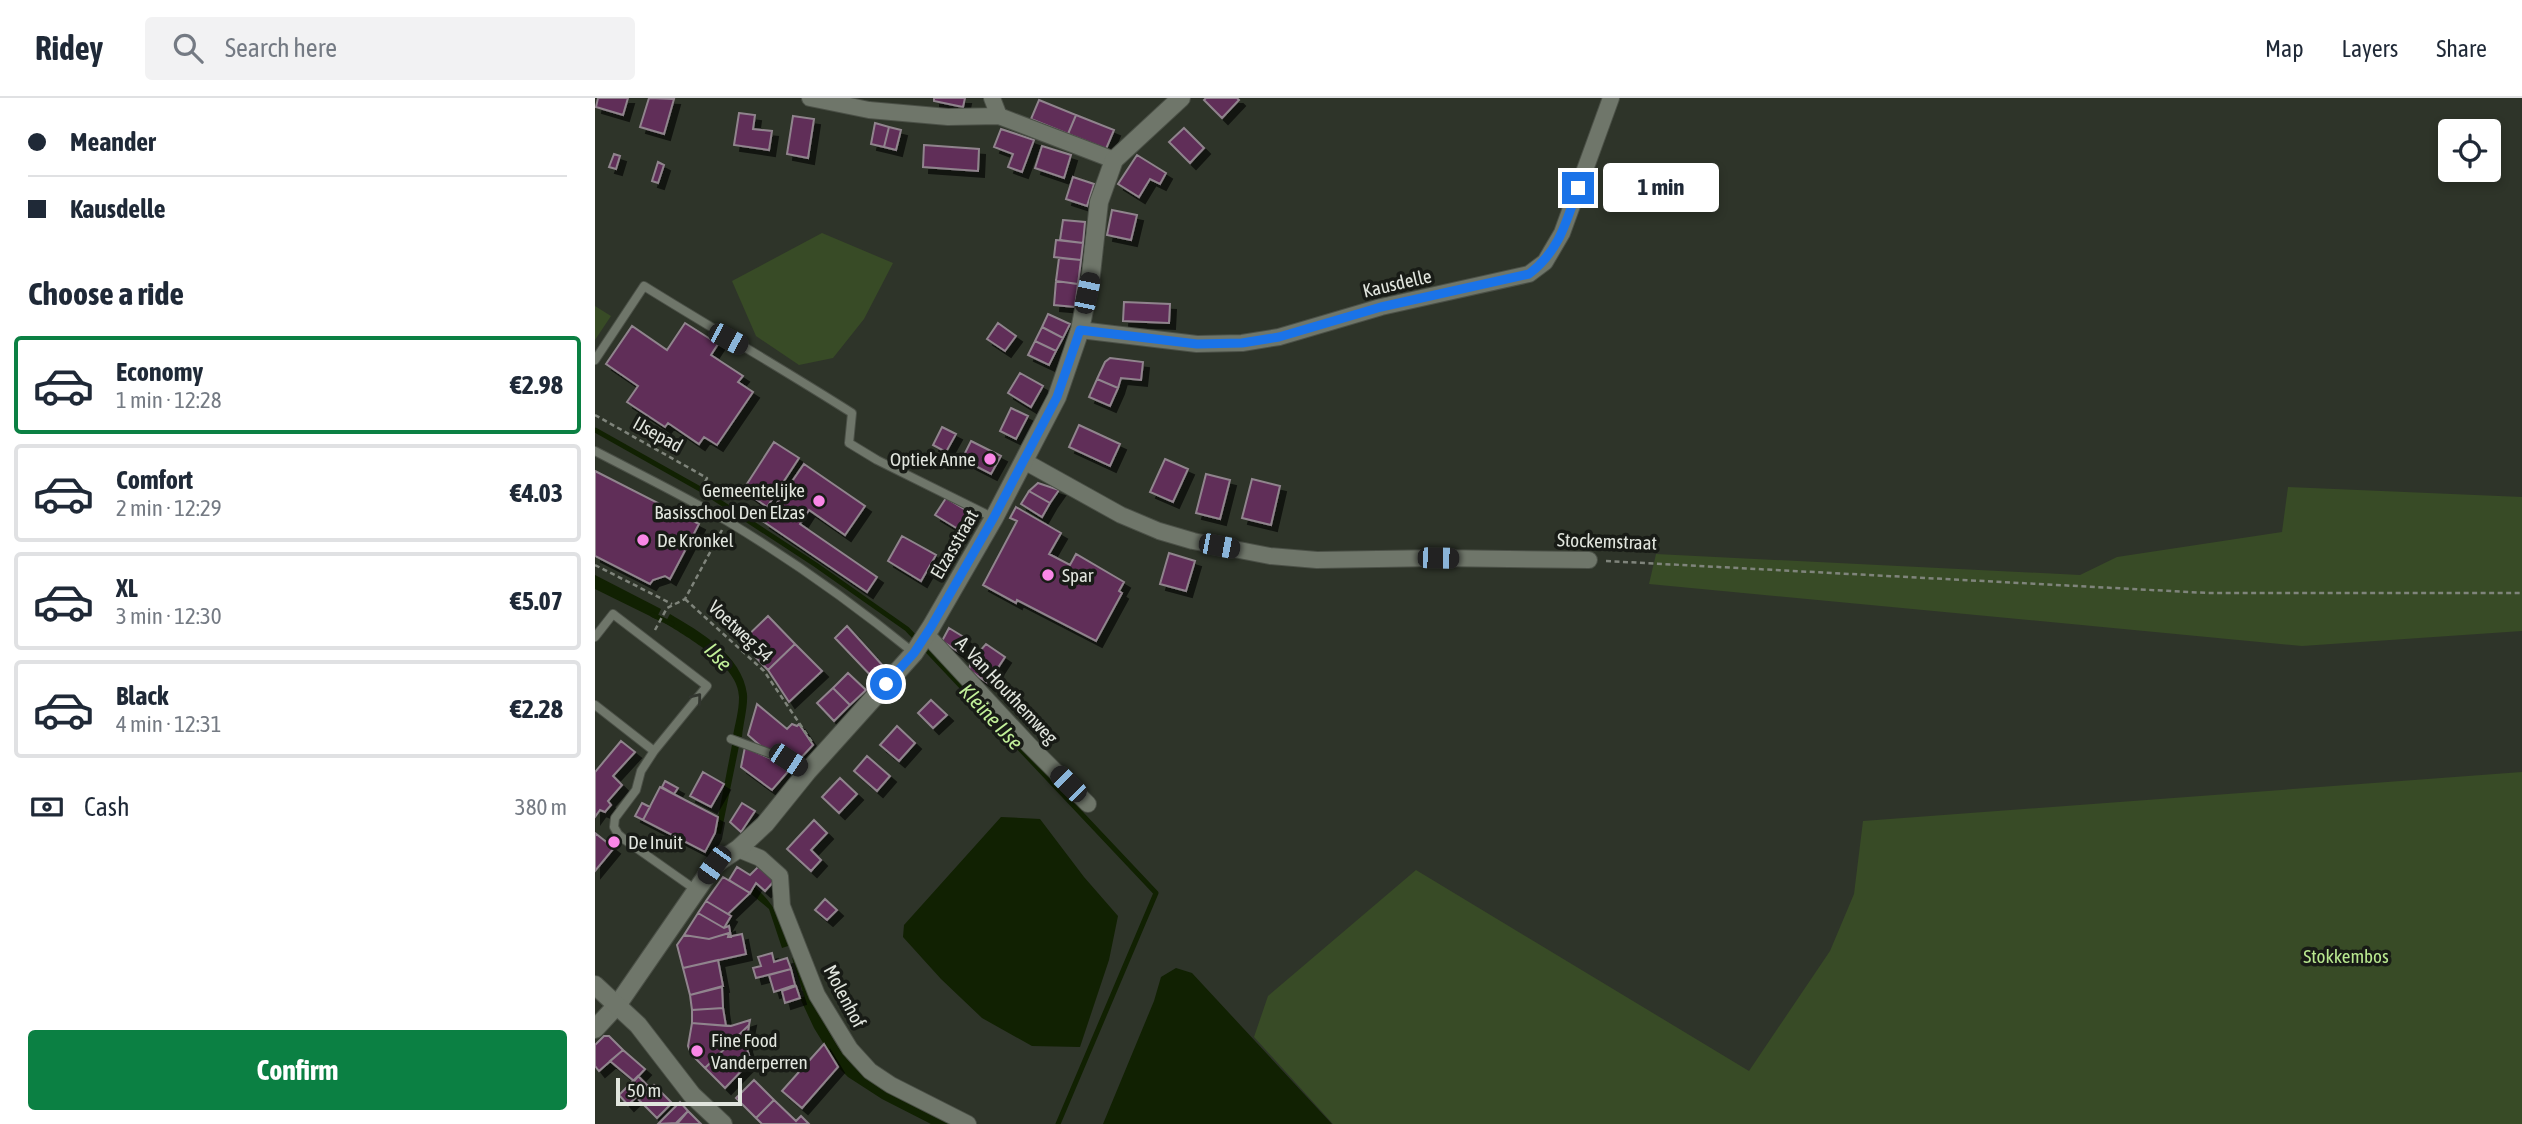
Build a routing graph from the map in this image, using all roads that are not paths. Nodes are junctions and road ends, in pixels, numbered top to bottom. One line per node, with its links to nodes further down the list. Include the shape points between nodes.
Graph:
1 (810, 98): 5 (street, via 869,110)
2 (992, 98): 5 (street)
3 (1181, 98): 6 (street)
4 (1611, 98): 7 (street, Kausdelle, via 1562,233 1545,262 1529,274 1242,343 1197,344)
5 (999, 116): 6 (street)
6 (1114, 160): 7 (street, Elzasstraat, via 1099,202)
7 (1080, 330): 10 (street, Elzasstraat, via 1057,397)
8 (595, 360): 11 (lane, via 644,286 852,413 849,443)
9 (595, 451): 14 (lane, via 727,521)
10 (1024, 461): 11 (street, Elzasstraat); 12 (street, Stockemstraat, via 1159,531 1270,556)
11 (994, 517): 14 (street, Elzasstraat)
12 (1589, 560)
13 (595, 637): 17 (lane, one-way to 13, via 707,686 613,614)
14 (921, 643): 18 (street, Elzasstraat); 19 (street, A. Van Houthemweg)
15 (595, 705): 17 (lane)
16 (731, 738): 18 (lane)
17 (654, 751): 21 (lane, via 614,827 625,840)
18 (807, 772): 20 (street, Elzasstraat)
19 (1088, 804)
20 (738, 849): 21 (street, Elzasstraat, via 714,865); 26 (street, Molenhof, via 760,858 780,876 782,906 817,995 850,1049 891,1085)
21 (696, 890): 23 (street, Elzasstraat)
22 (595, 985): 23 (street)
23 (618, 1004): 24 (street, Elzasstraat); 25 (street, via 692,1095)
24 (595, 1029)
25 (723, 1124)
26 (968, 1124)

